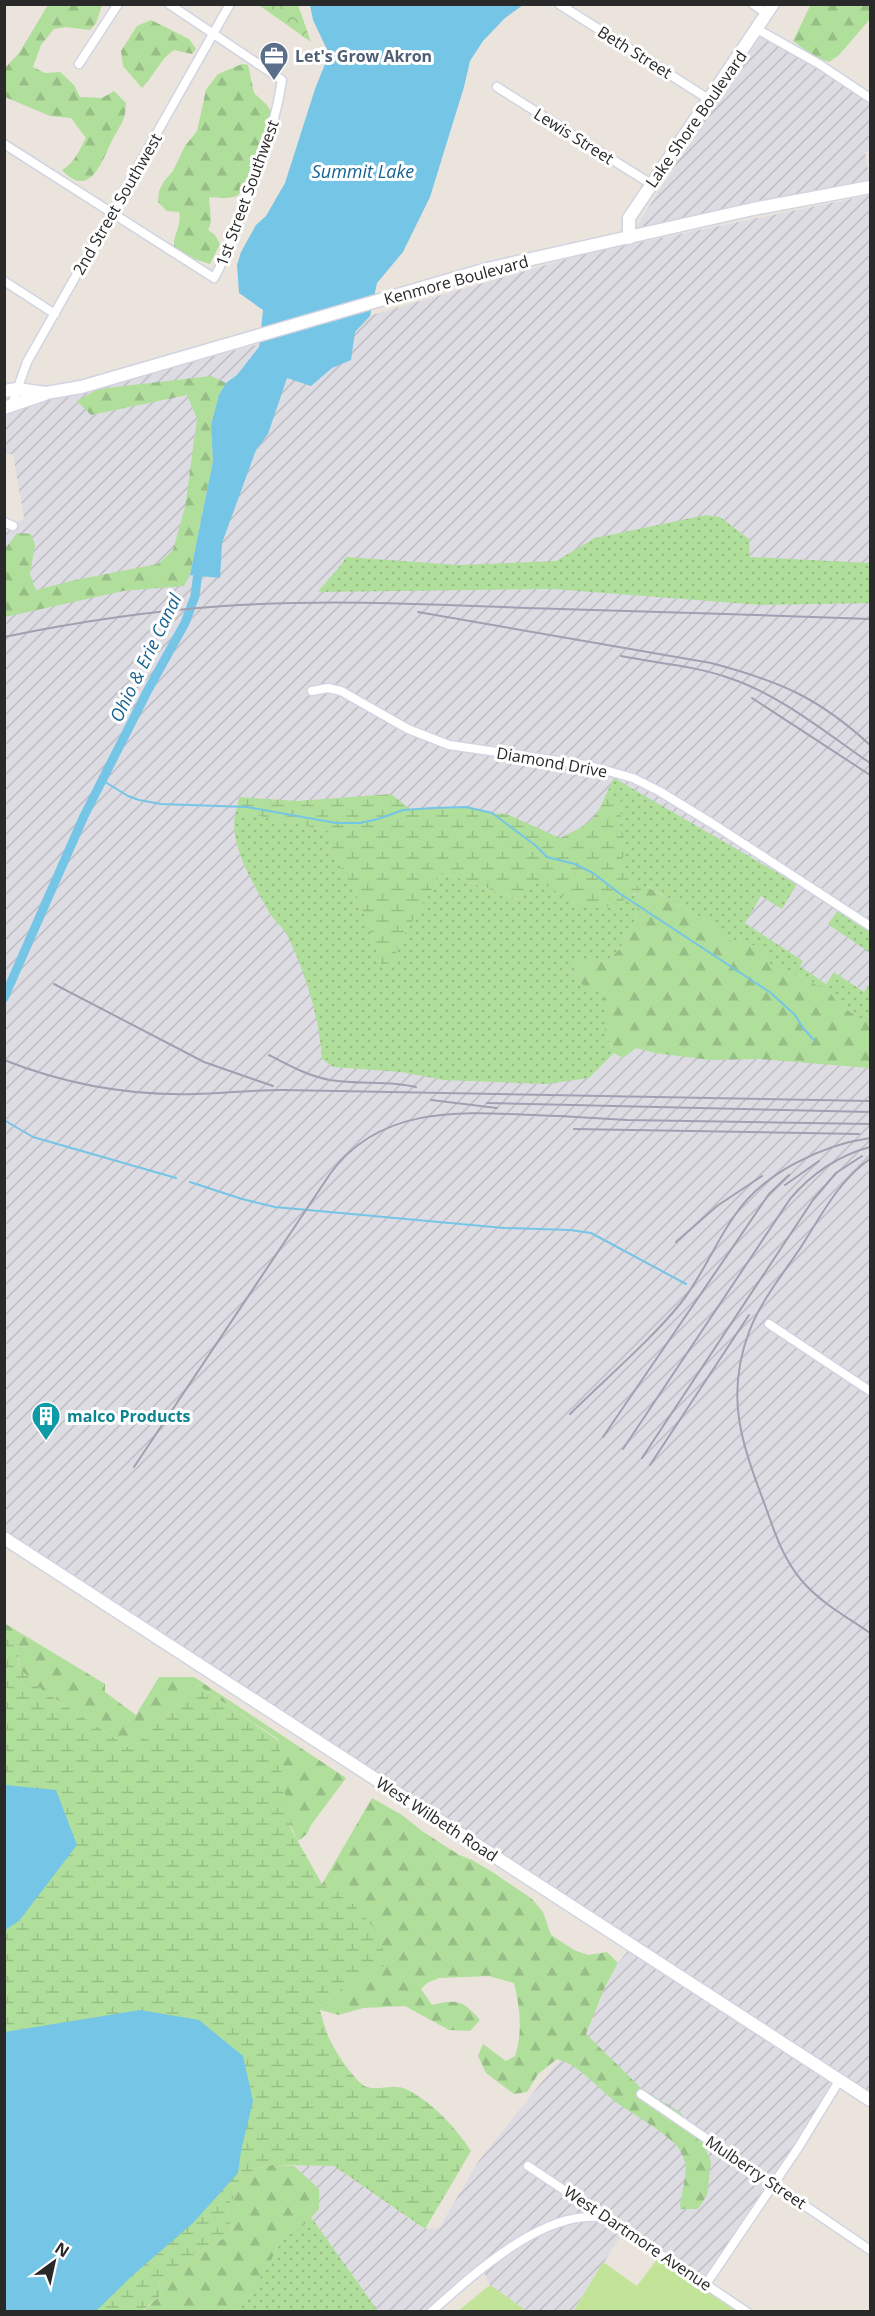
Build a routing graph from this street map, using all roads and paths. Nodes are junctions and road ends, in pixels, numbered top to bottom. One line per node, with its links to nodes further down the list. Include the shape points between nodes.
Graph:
1 (118, 4): 9 (street)
2 (169, 4): 8 (street)
3 (230, 4): 8 (street, 2nd Street Southwest)
4 (560, 4): 12 (street, Beth Street)
5 (753, 4): 6 (street)
6 (770, 9): 7 (main road, Lake Shore Boulevard)
7 (758, 29): 11 (street); 12 (main road, Lake Shore Boulevard)
8 (214, 34): 16 (street, 2nd Street Southwest); 16 (street, 1st Street Southwest, via 282,80 267,145 214,278)
9 (79, 64)
10 (498, 87): 14 (street, Lewis Street)
11 (870, 98)
12 (710, 100): 14 (main road, Lake Shore Boulevard)
13 (4, 144): 16 (street)
14 (651, 184): 17 (main road, Lake Shore Boulevard, via 629,218)
15 (870, 187): 17 (main road, Kenmore Boulevard)
16 (112, 213): 19 (street, 2nd Street Southwest)
17 (629, 237): 21 (main road, Kenmore Boulevard, via 487,269 100,382)
18 (4, 281): 19 (street)
19 (55, 314): 20 (street, 2nd Street Southwest)
20 (11, 390): 21 (main road, Kenmore Boulevard); 22 (street, 2nd Street Southwest)
21 (46, 393): 22 (main road, Kenmore Boulevard)
22 (8, 408)
23 (312, 691): 24 (street, Diamond Drive, via 341,691 408,729 449,744 586,765 633,778 713,824)
24 (870, 926)
25 (769, 1324): 26 (street)
26 (870, 1391)
27 (4, 1538): 28 (main road, West Wilbeth Road)
28 (839, 2081): 30 (main road, West Wilbeth Road); 32 (street)
29 (641, 2094): 32 (street, Mulberry Street)
30 (870, 2100)
31 (528, 2166): 33 (street, West Dartmore Avenue)
32 (774, 2184): 34 (street, Mulberry Street); 35 (street)
33 (617, 2223): 35 (street, West Dartmore Avenue); 36 (street, via 592,2217 542,2230 497,2256)
34 (870, 2250)
35 (706, 2284): 37 (street, West Dartmore Avenue)
36 (431, 2312)
37 (747, 2312)

